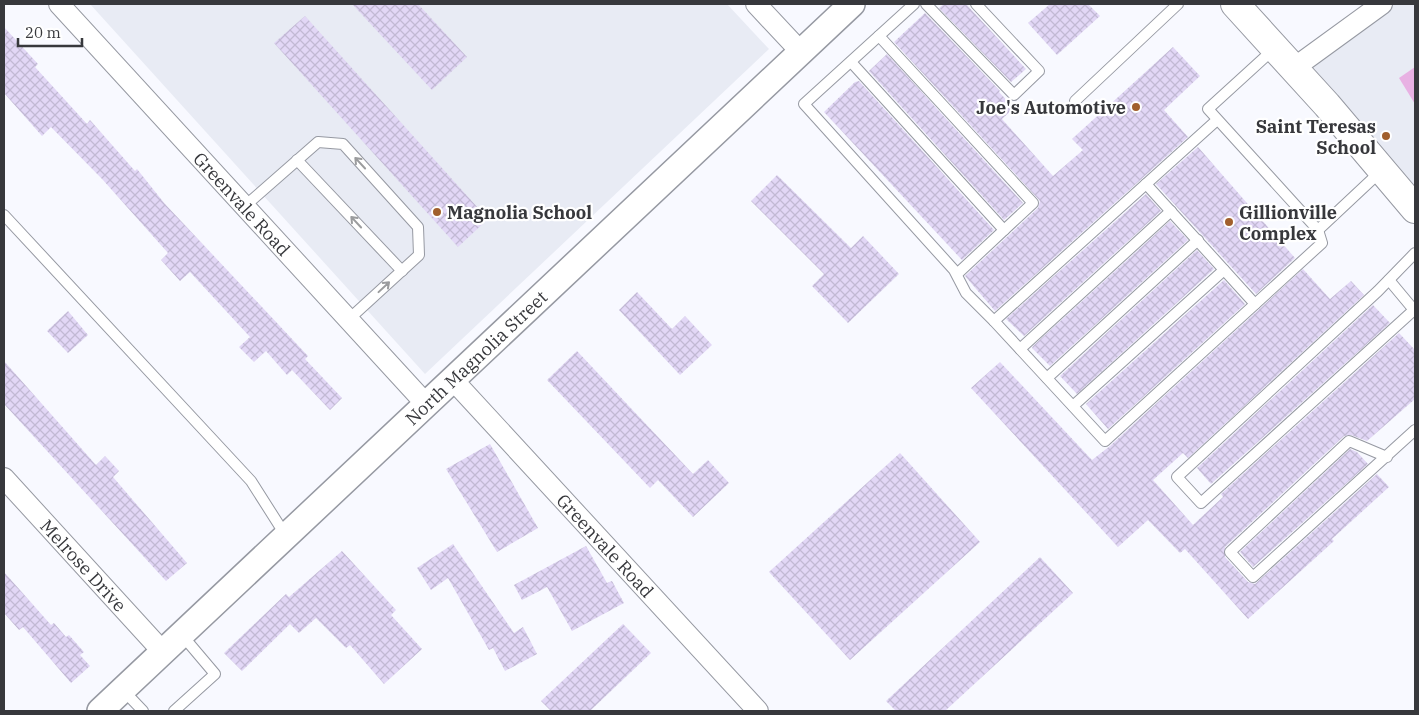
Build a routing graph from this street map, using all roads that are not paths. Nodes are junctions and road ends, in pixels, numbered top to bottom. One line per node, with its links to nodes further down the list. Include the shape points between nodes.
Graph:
1 (59, 4): 20 (street, Greenvale Road)
2 (756, 4): 12 (street)
3 (852, 4): 12 (street, North Magnolia Street)
4 (914, 4): 10 (lane)
5 (926, 4): 6 (lane, via 1014,96 1039,71)
6 (976, 4)
7 (1178, 4): 15 (lane)
8 (1235, 4): 11 (main road)
9 (1382, 4): 14 (street)
10 (879, 36): 13 (lane); 24 (lane, via 1033,203)
11 (1276, 48): 14 (main road); 16 (lane, via 1208,109)
12 (800, 51): 38 (street, North Magnolia Street)
13 (850, 62): 24 (lane); 30 (lane, via 804,104)
14 (1294, 68): 18 (main road)
15 (1075, 101)
16 (1218, 120): 19 (lane); 25 (lane)
17 (297, 160): 20 (lane); 28 (lane, one-way to 17); 28 (lane, one-way to 17, via 419,255 418,227 343,144 318,142)
18 (1382, 170): 21 (main road); 25 (lane)
19 (1146, 184): 22 (lane); 35 (lane)
20 (245, 206): 34 (street, Greenvale Road)
21 (1415, 209)
22 (1171, 211): 26 (lane); 36 (lane)
23 (4, 215): 44 (lane, via 251,481)
24 (1004, 230): 30 (lane)
25 (1318, 230): 32 (lane, via 1322,243)
26 (1198, 240): 29 (lane); 37 (lane)
27 (1415, 253): 31 (lane)
28 (402, 270): 34 (lane, one-way to 28)
29 (1224, 270): 32 (lane); 40 (lane)
30 (957, 274): 35 (lane, via 966,293)
31 (1389, 280): 33 (lane); 33 (lane, via 1177,477 1201,503)
32 (1255, 304): 40 (lane, via 1105,441)
33 (1415, 310)
34 (348, 320): 39 (street, Greenvale Road)
35 (994, 321): 36 (lane)
36 (1020, 348): 37 (lane)
37 (1047, 378): 40 (lane)
38 (453, 380): 39 (street, North Magnolia Street); 51 (street, Greenvale Road)
39 (426, 404): 44 (street, North Magnolia Street)
40 (1073, 406)
41 (1415, 430): 42 (lane)
42 (1387, 457): 42 (lane, via 1253,577 1230,552 1349,442)
43 (4, 478): 46 (street, Melrose Drive)
44 (286, 536): 45 (street, North Magnolia Street)
45 (181, 634): 46 (street, North Magnolia Street); 50 (lane, via 215,674)
46 (163, 652): 47 (street, North Magnolia Street)
47 (123, 690): 48 (street, North Magnolia Street); 49 (lane)
48 (100, 711)
49 (143, 711)
50 (174, 711)
51 (758, 711)

